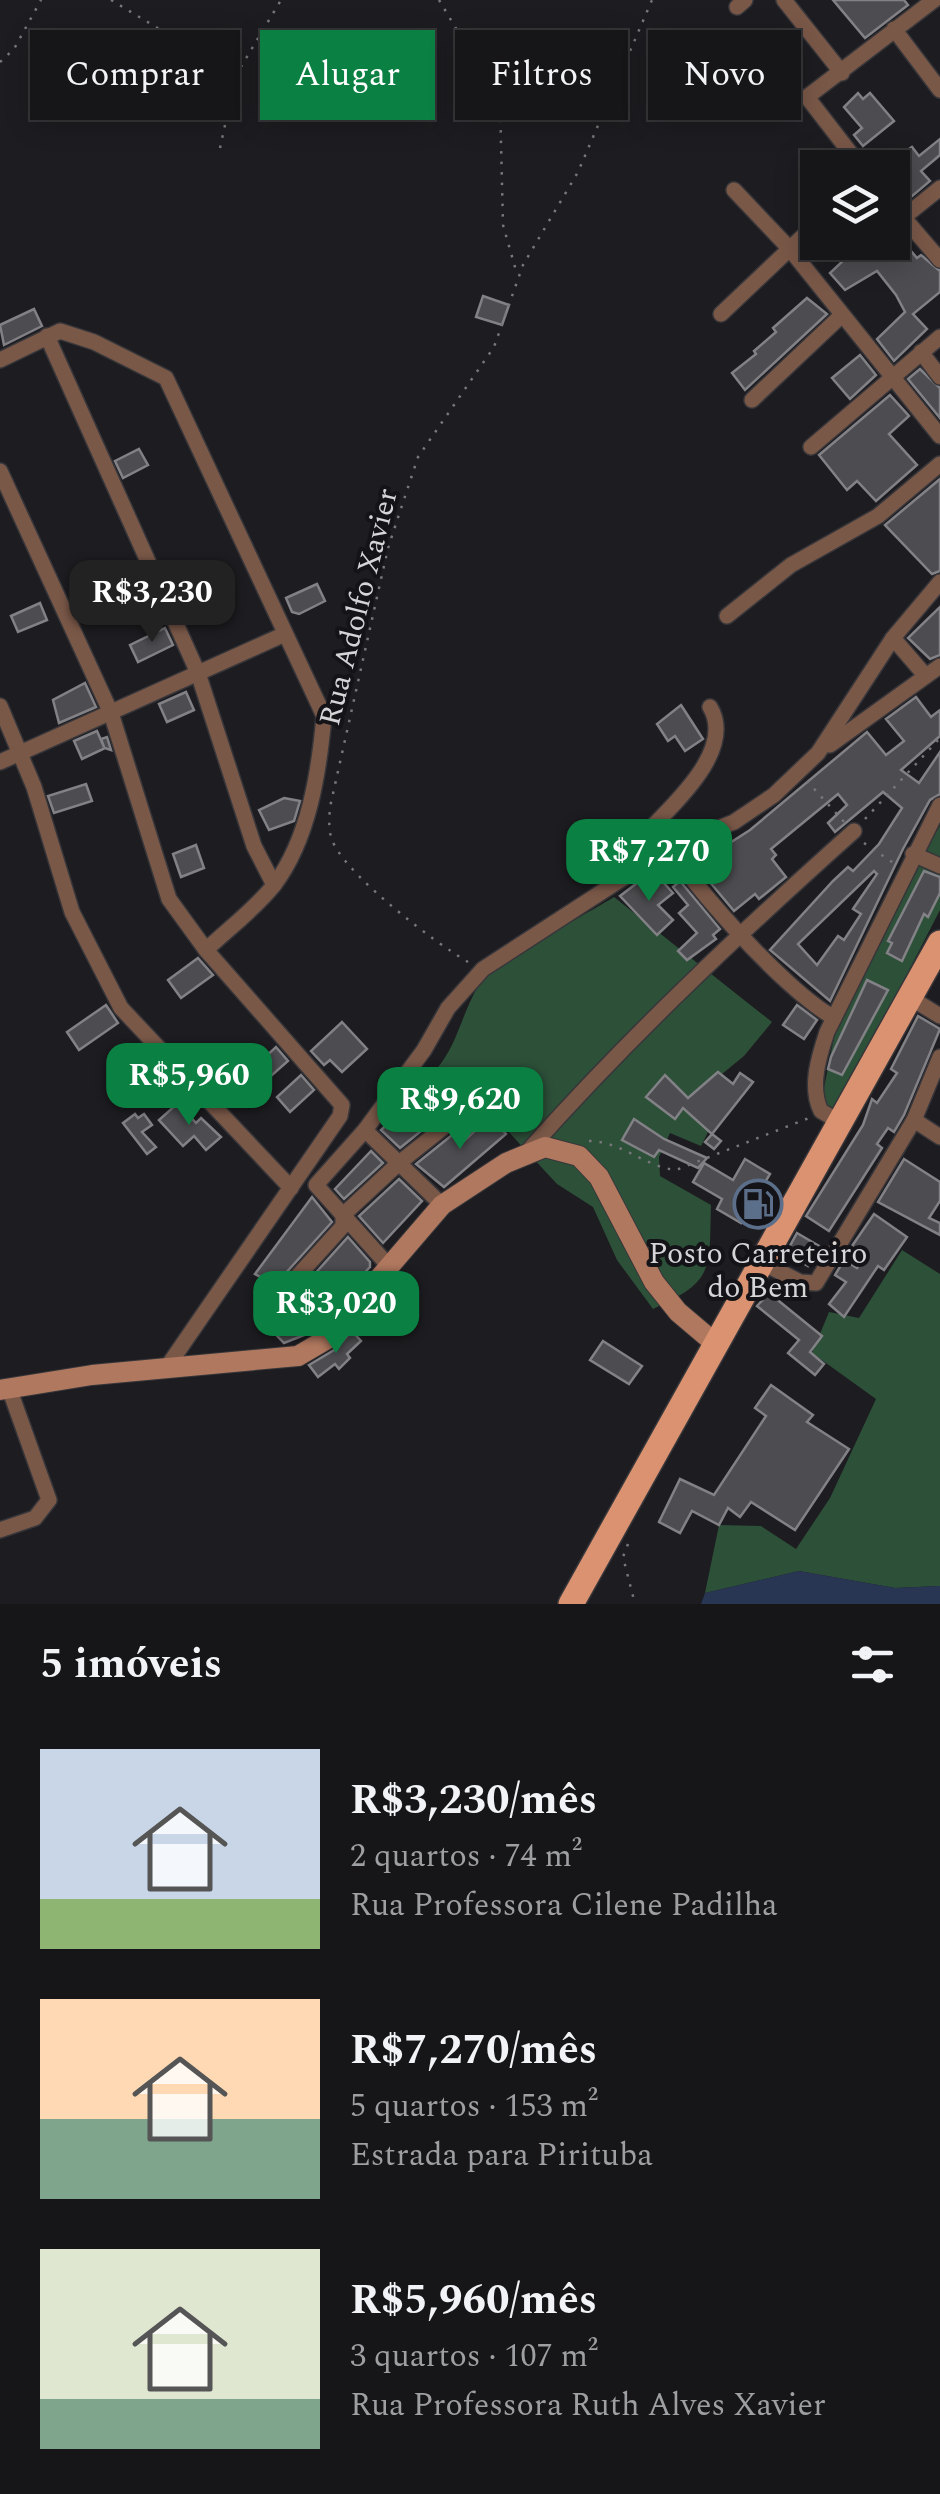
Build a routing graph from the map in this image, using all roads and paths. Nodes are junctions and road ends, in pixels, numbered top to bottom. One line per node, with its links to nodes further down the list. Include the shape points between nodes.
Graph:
1 (41, 0): 10 (path)
2 (111, 0): 9 (path)
3 (281, 0): 11 (path)
4 (439, 0): 24 (path, via 500,102 503,224)
5 (652, 0): 24 (path, Rua Adolfo Xavier, via 578,172)
6 (784, 0): 12 (street)
7 (934, 0): 8 (street)
8 (894, 29): 12 (street); 13 (street)
9 (161, 30)
10 (0, 62)
11 (240, 68)
12 (842, 74): 16 (street, via 807,97)
13 (940, 90)
14 (226, 120): 15 (path)
15 (220, 148)
16 (848, 150)
17 (940, 188): 19 (street)
18 (734, 190): 22 (street)
19 (910, 212)
20 (910, 224): 23 (street)
21 (800, 238): 22 (street)
22 (789, 248): 25 (street); 26 (street)
23 (940, 260)
24 (518, 278): 63 (path, Rua Adolfo Xavier, via 494,347 430,435 399,506 330,807 332,842 344,860 416,925)
25 (721, 314)
26 (842, 314): 31 (street); 33 (street)
27 (48, 336): 30 (street); 40 (street, via 60,332 94,342 166,378); 43 (street)
28 (940, 337): 29 (street)
29 (921, 352): 31 (street); 32 (street)
30 (0, 360)
31 (893, 377): 34 (street); 35 (street)
32 (940, 377)
33 (752, 400)
34 (940, 436)
35 (811, 447)
36 (940, 464): 39 (street, via 878,516 791,565)
37 (0, 471): 47 (street)
38 (940, 582): 41 (street)
39 (727, 616)
40 (285, 634): 43 (street); 59 (street, via 324,716 301,836)
41 (893, 638): 44 (street); 50 (street)
42 (940, 666): 44 (street)
43 (198, 674): 47 (street); 59 (street, via 254,846)
44 (924, 674): 50 (street)
45 (0, 706): 49 (street)
46 (710, 707): 55 (street, via 718,732 714,746 654,824)
47 (110, 713): 49 (street); 62 (street, via 169,898)
48 (939, 739): 54 (path)
49 (22, 752): 51 (street); 76 (street, via 72,912 121,1008)
50 (818, 753): 52 (street)
51 (0, 762)
52 (798, 770): 54 (path); 55 (street, via 754,811)
53 (940, 805): 56 (street)
54 (854, 831): 58 (path); 60 (street)
55 (671, 847): 60 (street); 63 (street)
56 (913, 854): 57 (street); 58 (street)
57 (940, 866)
58 (905, 869): 66 (street)
59 (274, 885): 62 (street)
60 (738, 934): 66 (street, via 800,997); 74 (street)
61 (940, 942): 64 (main road)
62 (206, 950): 76 (street, via 339,1096 340,1116)
63 (483, 969): 71 (street, via 448,1008)
64 (909, 997): 65 (street); 69 (main road)
65 (940, 1016)
66 (832, 1018): 69 (street, via 818,1059 816,1097)
67 (940, 1057): 70 (street)
68 (478, 1100): 75 (street)
69 (830, 1117): 73 (path, via 676,1170 606,1142); 79 (main road)
70 (914, 1120): 72 (street); 79 (street, via 816,1283)
71 (365, 1130): 75 (street); 78 (street, via 316,1185)
72 (940, 1137)
73 (563, 1148): 74 (main road); 82 (main road, via 610,1194 654,1282)
74 (525, 1154): 77 (main road)
75 (398, 1162): 77 (street); 78 (street)
76 (291, 1188): 83 (street)
77 (442, 1205): 80 (main road)
78 (343, 1215): 80 (street); 81 (street, via 342,1226)
79 (758, 1261): 82 (main road)
80 (388, 1264): 83 (main road, via 345,1320 298,1356)
81 (285, 1290)
82 (717, 1345): 87 (main road)
83 (165, 1370): 84 (main road)
84 (4, 1389): 85 (street, via 49,1500 36,1518)
85 (0, 1530)
86 (628, 1542): 88 (path, via 623,1557)
87 (572, 1604)
88 (635, 1604)

